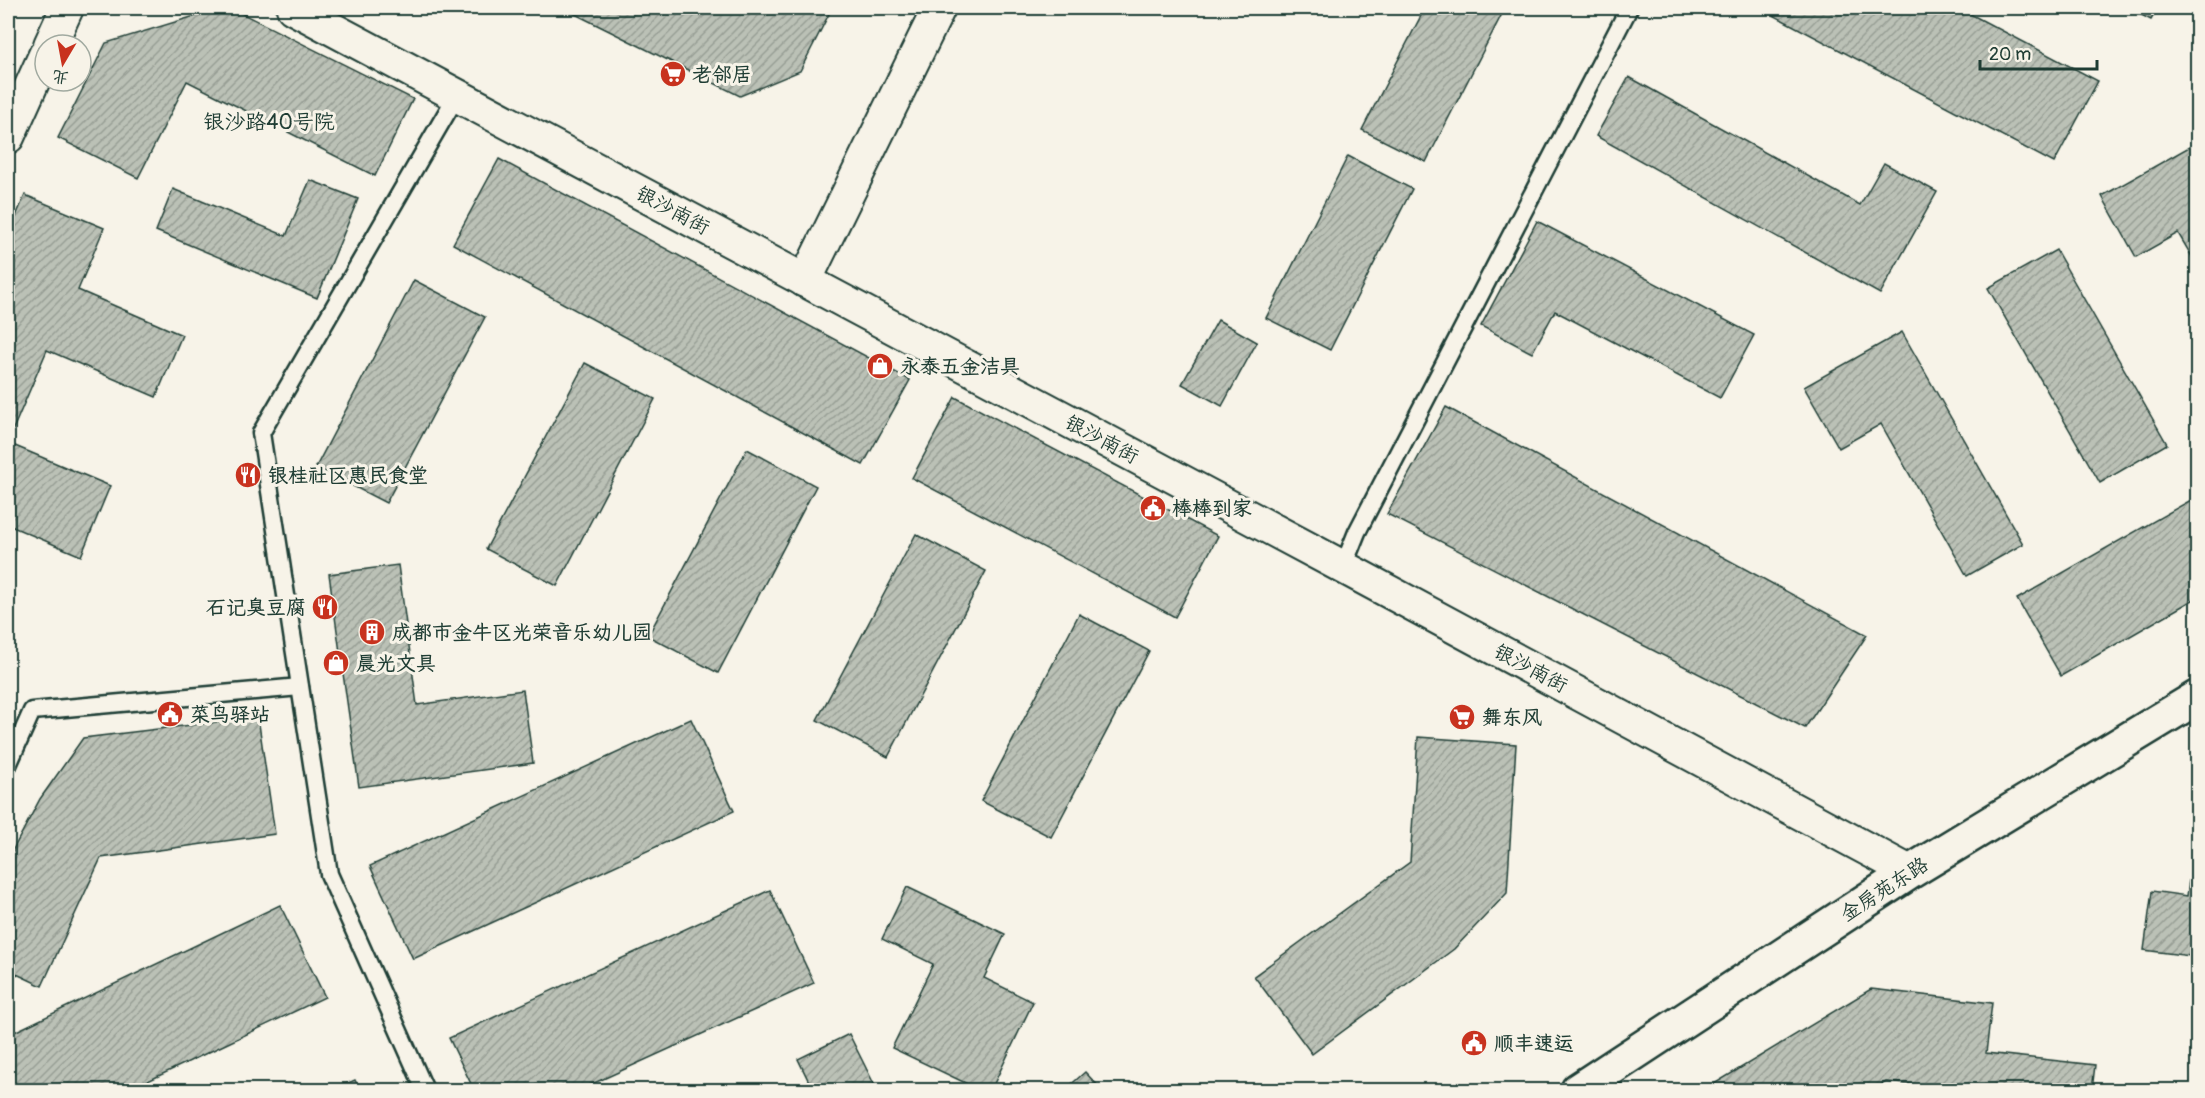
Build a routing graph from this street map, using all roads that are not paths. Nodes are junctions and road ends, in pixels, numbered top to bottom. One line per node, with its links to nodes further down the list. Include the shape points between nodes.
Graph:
1 (67, 8): 5 (street)
2 (294, 8): 7 (street, 银沙南街)
3 (939, 8): 9 (street)
4 (1629, 8): 10 (lane, via 1357,532)
5 (56, 33)
6 (33, 82): 8 (street)
7 (457, 95): 9 (street, 银沙南街); 11 (lane, via 261,433)
8 (8, 137)
9 (805, 281): 10 (street, 银沙南街)
10 (1343, 567): 14 (street, 银沙南街)
11 (300, 687): 13 (lane, via 32,711); 15 (lane, via 329,874)
12 (2198, 697): 14 (street, 金房苑东路)
13 (8, 765)
14 (1910, 872): 16 (street, 金房苑东路)
15 (425, 1090)
16 (1578, 1090)

